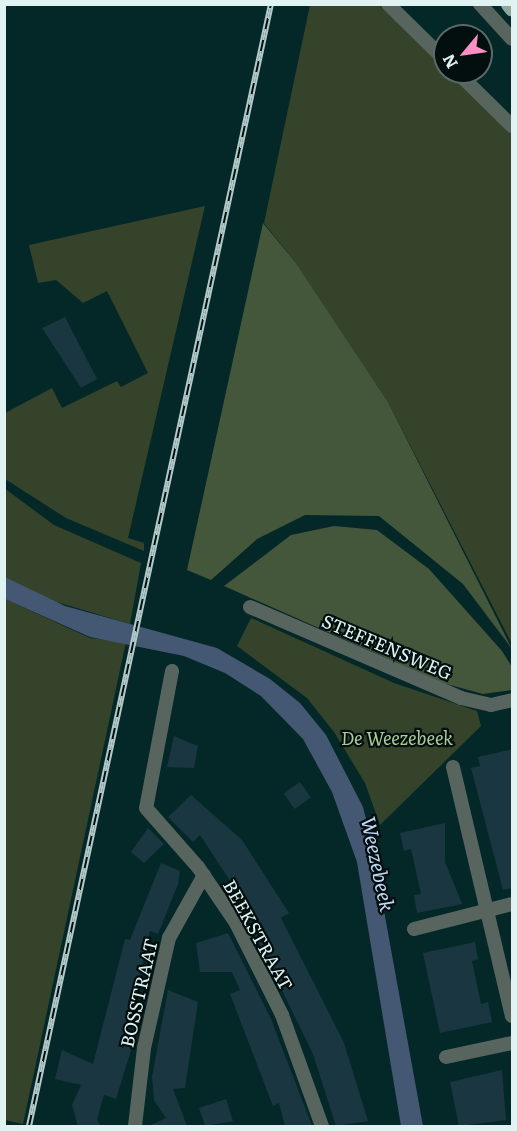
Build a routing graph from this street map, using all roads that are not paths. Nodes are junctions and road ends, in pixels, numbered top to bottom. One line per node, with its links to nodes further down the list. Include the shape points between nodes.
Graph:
1 (388, 4): 6 (street)
2 (480, 4): 5 (street)
3 (508, 4): 4 (main road)
4 (513, 9)
5 (513, 39)
6 (433, 48)
7 (470, 84): 8 (street)
8 (513, 126)
9 (250, 608): 11 (street, STEFFENSWEG, via 461,698 490,705)
10 (172, 670): 13 (street, BEEKSTRAAT, via 146,808)
11 (513, 700)
12 (453, 767): 15 (street)
13 (204, 875): 20 (street, BOSSTRAAT, via 170,938 144,1048); 21 (street, BEEKSTRAAT, via 232,917 282,1016)
14 (513, 904): 15 (street)
15 (490, 911): 16 (street); 17 (street)
16 (414, 929)
17 (513, 1016)
18 (513, 1043): 19 (street)
19 (446, 1057)
20 (135, 1126)
21 (322, 1126)

